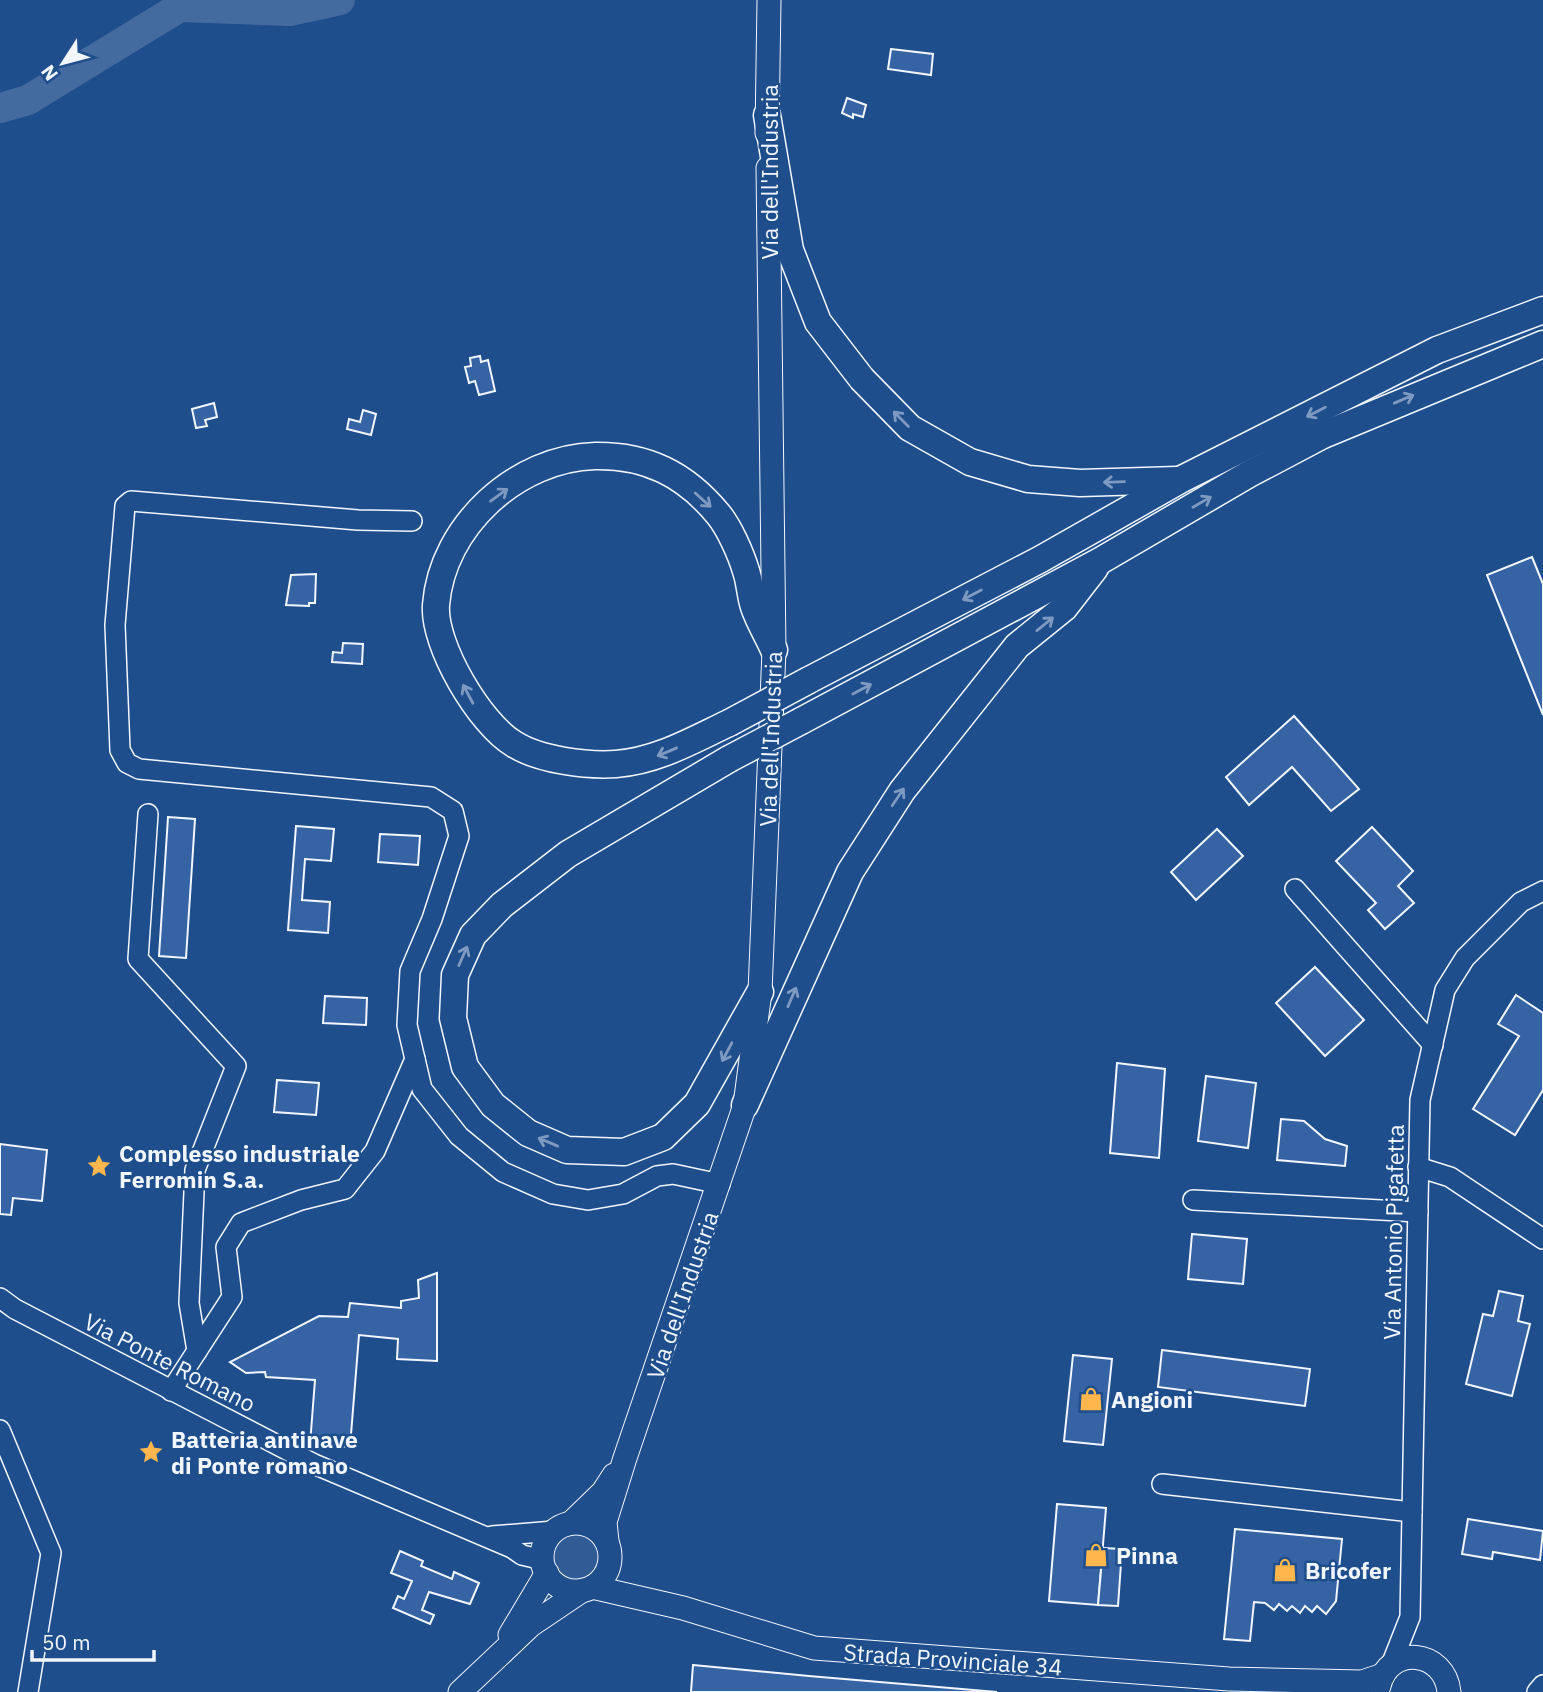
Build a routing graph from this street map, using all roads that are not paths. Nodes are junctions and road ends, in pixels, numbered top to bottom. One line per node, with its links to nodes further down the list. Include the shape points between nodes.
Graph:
1 (769, 0): 2 (main road, Via dell'Industria)
2 (767, 115): 5 (highway, one-way to 2, via 1080,483 1028,479 970,462 911,428 862,379 818,322 790,250); 8 (main road, Via dell'Industria)
3 (1543, 310): 5 (highway, one-way to 5, via 1437,350)
4 (1543, 344): 7 (highway, one-way to 4, via 1323,435)
5 (1182, 479): 8 (highway, one-way to 8, bridge, via 1041,559 729,723 659,756 617,764 574,764 513,744 473,704 447,655 436,606 452,546 477,510 525,476 568,457 623,455 671,471 719,515 746,570 754,607)
6 (412, 521): 14 (street, via 131,501 125,506 115,625 120,750 127,764 431,797 453,811 459,836 410,971 407,1025)
7 (1100, 561): 12 (highway, one-way to 7, bridge, via 697,1104 663,1137 624,1152 567,1150 528,1133 493,1105 465,1068 453,1018 455,975 473,934 502,905 568,854 729,759); 15 (highway, one-way to 7, via 850,872 902,790 1017,646 1065,608)
8 (774, 650): 12 (main road, Via dell'Industria)
9 (148, 814): 22 (street, via 138,959 236,1066 195,1170 189,1303)
10 (1295, 889): 13 (street)
11 (1543, 891): 13 (street, Via Antonio Pigafetta, via 1521,902 1465,958 1445,990)
12 (760, 992): 15 (main road, Via dell'Industria)
13 (1433, 1045): 16 (street, Via Antonio Pigafetta, via 1420,1100)
14 (415, 1059): 17 (street, via 422,1089 459,1136 503,1172 553,1194 600,1198 673,1174); 22 (street, via 375,1151 345,1189 241,1223 226,1247 232,1297)
15 (745, 1105): 17 (main road, Via dell'Industria)
16 (1418, 1167): 19 (street, Via Antonio Pigafetta); 20 (street, via 1450,1177)
17 (720, 1184): 25 (main road, Via dell'Industria)
18 (1193, 1200): 19 (street)
19 (1418, 1212): 27 (street, Via Antonio Pigafetta)
20 (1543, 1239)
21 (0, 1298): 23 (street, Via Ponte Romano)
22 (197, 1351): 23 (street)
23 (171, 1391): 29 (street, Via Ponte Romano, via 314,1464)
24 (0, 1430): 41 (street, via 51,1553)
25 (625, 1458): 28 (main road, Via dell'Industria, via 603,1492); 30 (main road, Via dell'Industria, via 605,1522)
26 (1162, 1484): 27 (street)
27 (1412, 1512): 34 (street, Via Antonio Pigafetta)
28 (562, 1527): 29 (street, Via Ponte Romano, via 497,1537); 30 (main road, via 595,1528); 31 (main road, via 545,1545)
29 (474, 1532): 31 (street, Via Ponte Romano)
30 (608, 1546): 32 (main road, via 605,1576); 33 (main road, via 624,1574 636,1584)
31 (545, 1567): 32 (main road, via 558,1585); 35 (main road, via 521,1620)
32 (587, 1589): 33 (main road); 35 (main road, via 531,1625)
33 (683, 1608): 38 (main road, Strada Provinciale 34, via 814,1648)
34 (1409, 1620): 36 (street, Via Antonio Pigafetta); 37 (street, Via Antonio Pigafetta)
35 (496, 1655): 42 (main road)
36 (1428, 1660): 37 (main road, Strada Provinciale 34, via 1409,1657); 40 (main road)
37 (1384, 1677): 38 (main road, Strada Provinciale 34, via 1362,1682)
38 (1229, 1679): 43 (main road, Strada Provinciale 34)
39 (1543, 1685): 44 (street)
40 (1454, 1688)
41 (28, 1692)
42 (460, 1692)
43 (1297, 1692)
44 (1537, 1692)

